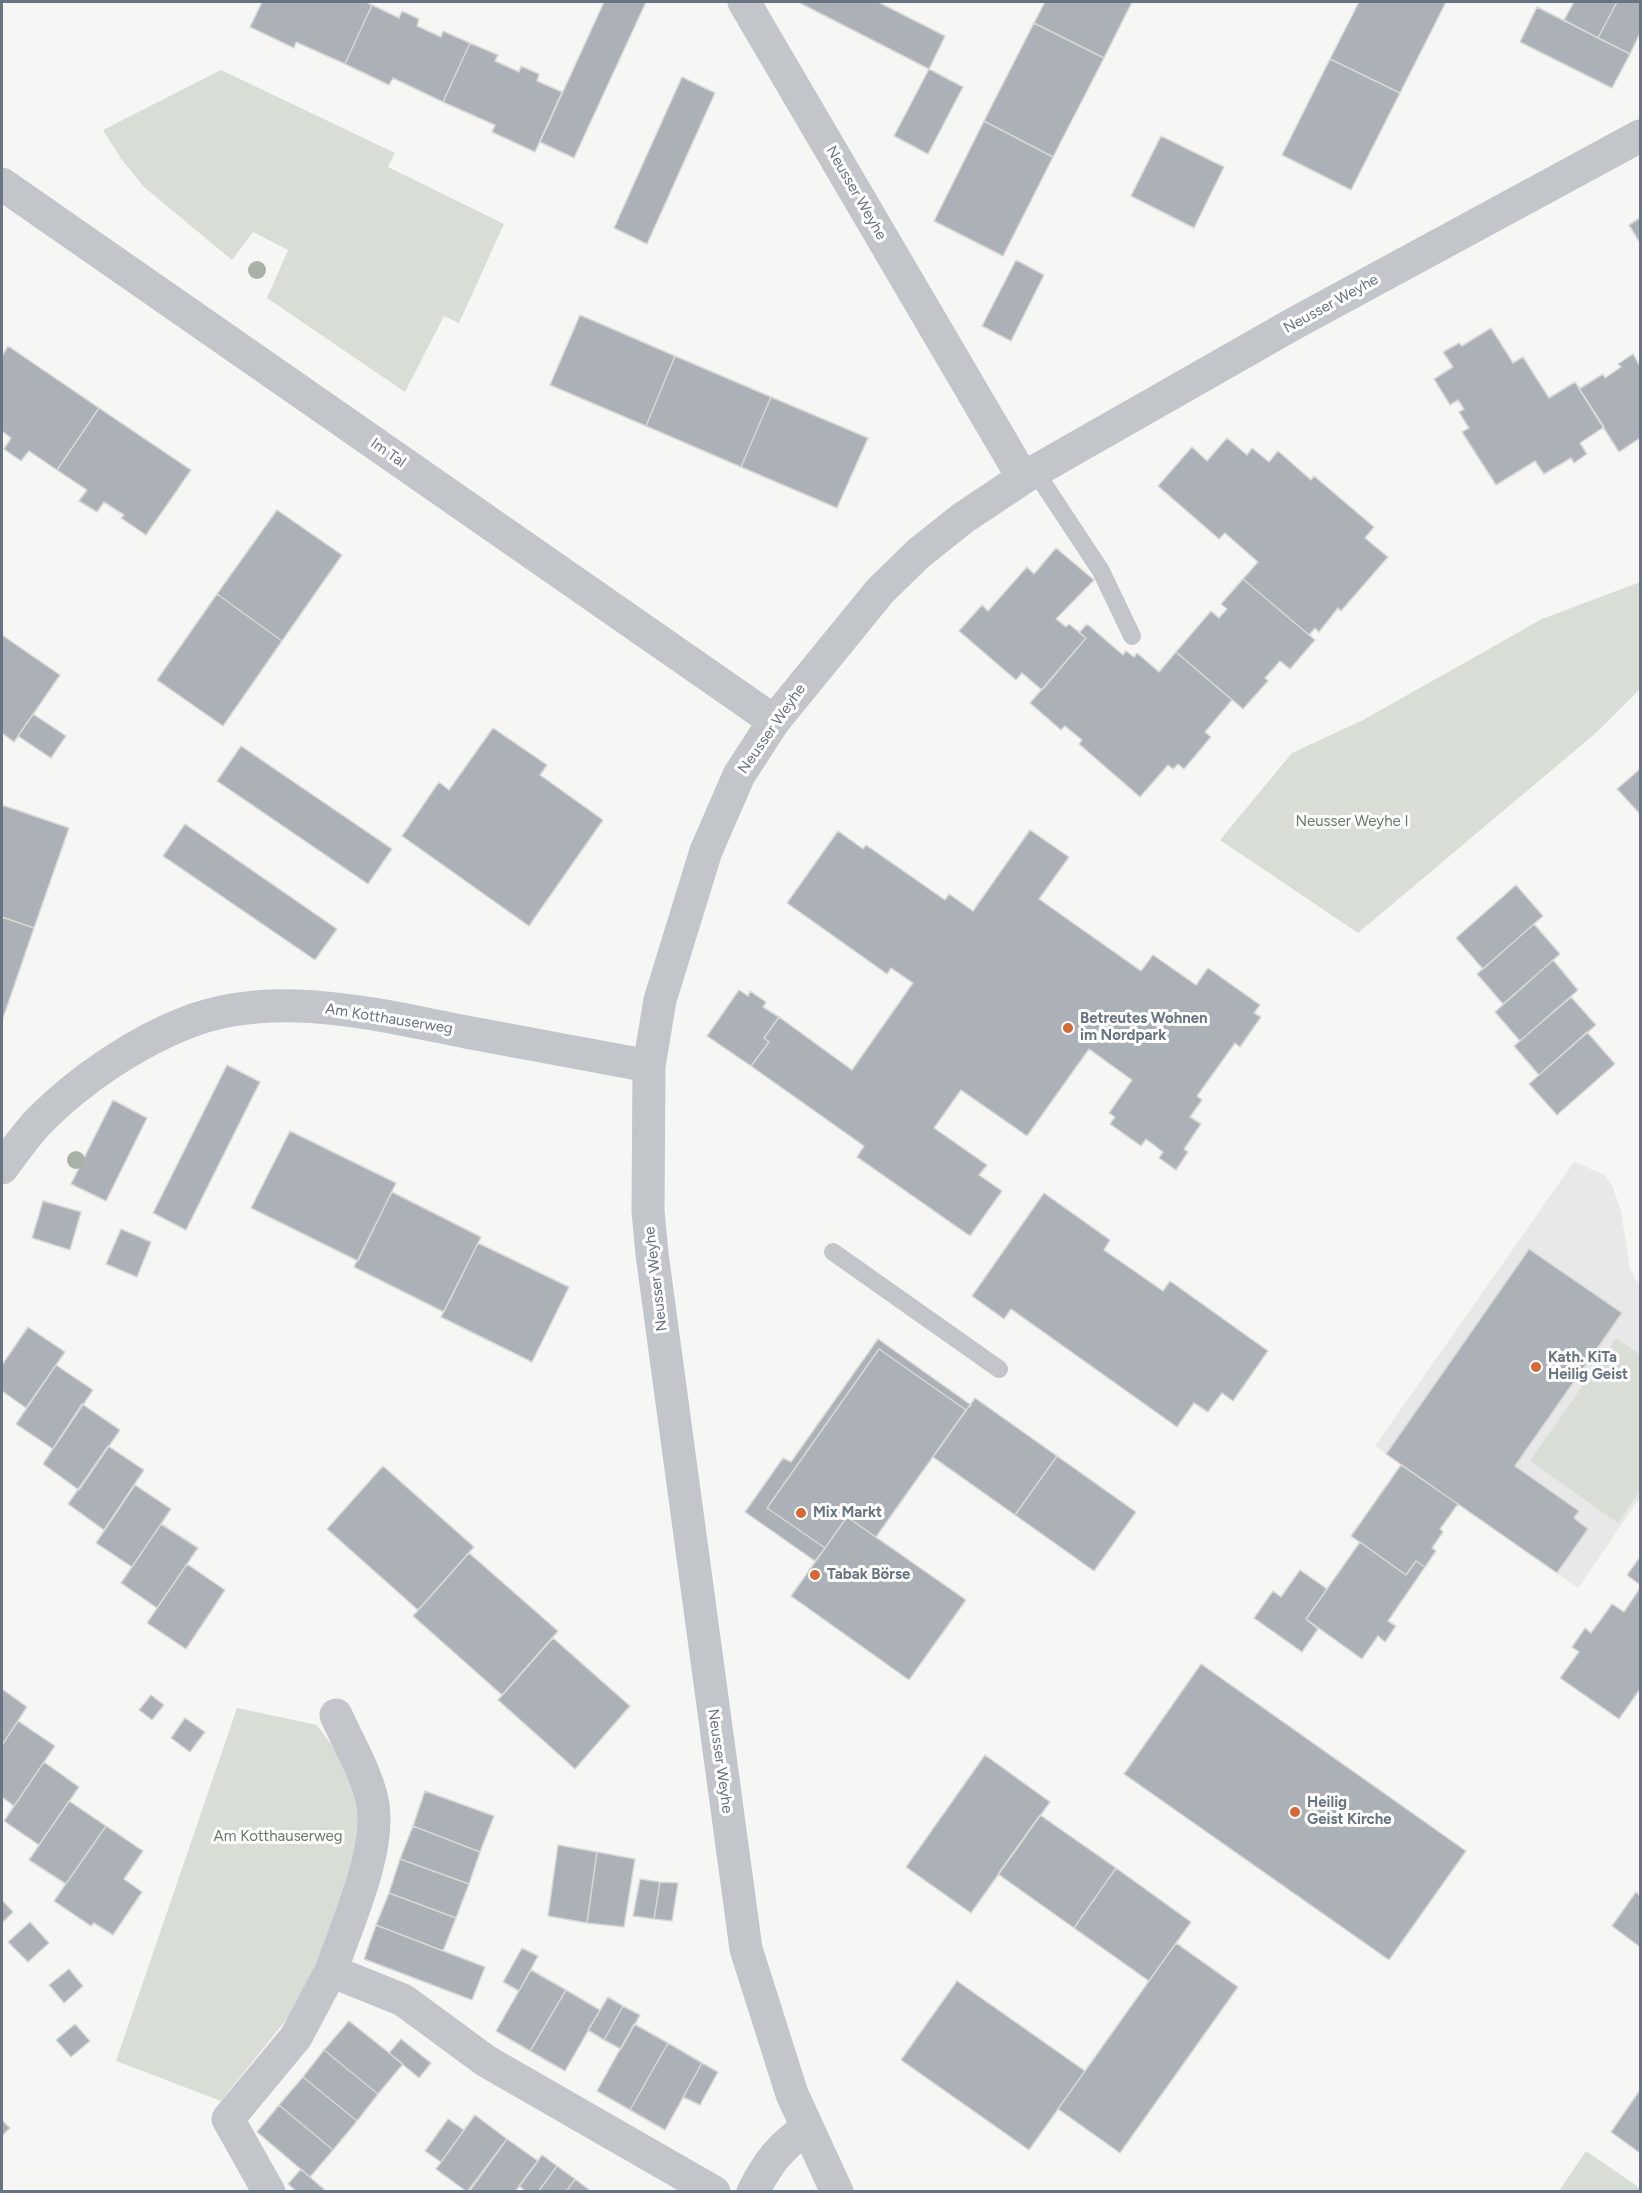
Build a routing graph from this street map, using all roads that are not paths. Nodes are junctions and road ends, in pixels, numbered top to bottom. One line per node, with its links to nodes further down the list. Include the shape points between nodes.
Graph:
1 (744, 2): 4 (street, Neusser Weyhe)
2 (1641, 136): 4 (street, Neusser Weyhe, via 1295,323)
3 (2, 184): 6 (street, Im Tal)
4 (1029, 474): 5 (lane, via 1101,571); 6 (street, Neusser Weyhe, via 919,553 843,634)
5 (1132, 636)
6 (774, 721): 7 (street, Neusser Weyhe, via 739,775 706,851 660,1000)
7 (649, 1066): 8 (street, Am Kotthauserweg, via 363,1012 297,1006 247,1008 189,1021 118,1058 40,1120); 13 (street, Neusser Weyhe, via 652,1254 746,1949 792,2094)
8 (2, 1168)
9 (833, 1252): 10 (lane)
10 (999, 1369)
11 (336, 1715): 12 (street, via 372,1800 374,1832 370,1856)
12 (330, 1971): 14 (street, via 296,2037 228,2119); 15 (street, via 403,2000 486,2061)
13 (807, 2128): 16 (street, via 782,2146); 17 (street, Neusser Weyhe)
14 (269, 2192)
15 (714, 2192)
16 (753, 2192)
17 (837, 2192)

